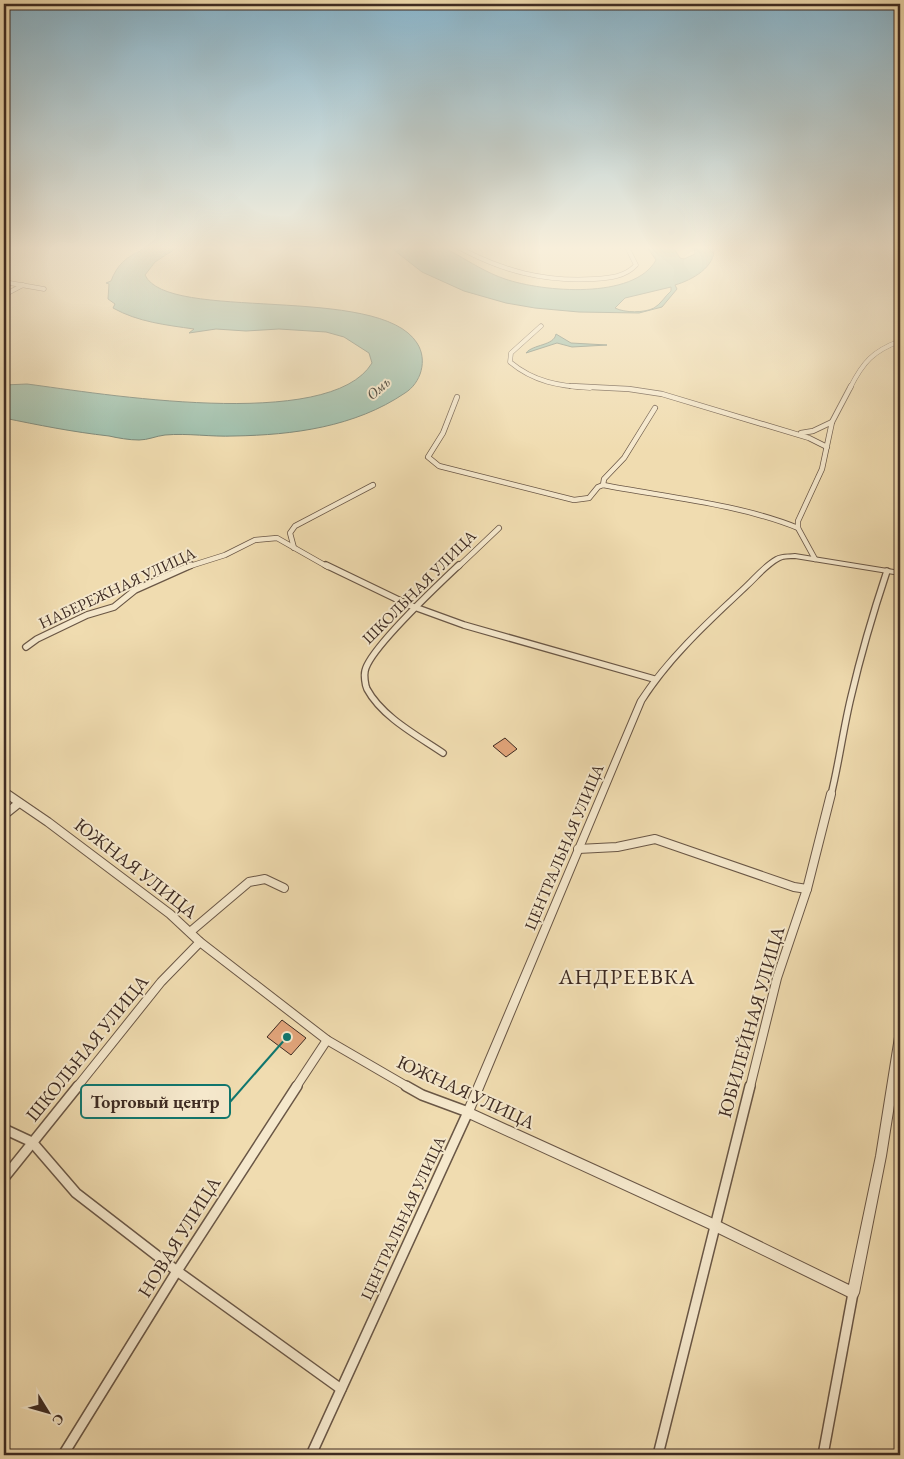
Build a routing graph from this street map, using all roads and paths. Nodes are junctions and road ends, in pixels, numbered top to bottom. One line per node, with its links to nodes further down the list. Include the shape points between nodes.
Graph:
1 (541, 326): 8 (street, via 511,353 510,362 518,370 568,387 662,394)
2 (900, 341): 3 (street)
3 (891, 345): 4 (street); 7 (street, via 879,349 860,368)
4 (900, 347)
5 (457, 397): 11 (street, via 443,434 428,457 433,463 446,469 574,500 593,497)
6 (654, 408): 11 (street, via 624,458)
7 (832, 422): 8 (street, via 813,431); 9 (street)
8 (789, 433): 9 (street, via 814,439)
9 (827, 447): 13 (street, via 822,469 803,508)
10 (372, 485): 14 (street, via 295,526 290,533)
11 (602, 485): 13 (street, via 721,507)
12 (499, 528): 18 (street, ШКОЛЬНАЯ УЛИЦА)
13 (798, 528): 15 (street)
14 (294, 548): 18 (street, via 378,593); 19 (street, НАБЕРЕЖНАЯ УЛИЦА, via 277,538 255,540 135,590 114,607 87,615)
15 (815, 559): 16 (street, ЦЕНТРАЛЬНАЯ УЛИЦА); 20 (street, ЦЕНТРАЛЬНАЯ УЛИЦА, via 787,557 773,561)
16 (887, 571): 17 (street, ЦЕНТРАЛЬНАЯ УЛИЦА); 27 (street, ЮБИЛЕЙНАЯ УЛИЦА, via 850,699 840,758)
17 (900, 573)
18 (418, 608): 20 (street, via 491,634); 21 (street, ШКОЛЬНАЯ УЛИЦА, via 372,655 364,670 364,683 379,705)
19 (26, 647)
20 (654, 679): 25 (street, ЦЕНТРАЛЬНАЯ УЛИЦА)
21 (443, 753)
22 (4, 792): 23 (street, ЮЖНАЯ УЛИЦА)
23 (18, 803): 24 (street); 28 (street, ЮЖНАЯ УЛИЦА, via 48,822)
24 (4, 815)
25 (578, 849): 27 (street, via 617,847 655,838); 32 (street, ЦЕНТРАЛЬНАЯ УЛИЦА)
26 (284, 888): 28 (street, via 265,879 249,882)
27 (807, 889): 36 (street, ЮБИЛЕЙНАЯ УЛИЦА, via 777,978)
28 (190, 932): 29 (street, ЮЖНАЯ УЛИЦА)
29 (200, 942): 31 (street, ЮЖНАЯ УЛИЦА); 34 (street, ШКОЛЬНАЯ УЛИЦА, via 161,982)
30 (900, 1037): 38 (street, via 881,1156)
31 (327, 1040): 32 (street, ЮЖНАЯ УЛИЦА, via 422,1095); 37 (street, НОВАЯ УЛИЦА)
32 (468, 1112): 36 (street, ЮЖНАЯ УЛИЦА); 39 (street, ЦЕНТРАЛЬНАЯ УЛИЦА)
33 (4, 1129): 34 (street)
34 (32, 1142): 35 (street, ШКОЛЬНАЯ УЛИЦА); 37 (street, via 76,1193)
35 (4, 1178)
36 (714, 1226): 38 (street, ЮЖНАЯ УЛИЦА); 42 (street, ЮБИЛЕЙНАЯ УЛИЦА)
37 (177, 1271): 39 (street); 40 (street, НОВАЯ УЛИЦА)
38 (853, 1293): 43 (street)
39 (341, 1389): 41 (street, ЦЕНТРАЛЬНАЯ УЛИЦА)
40 (63, 1455)
41 (311, 1455)
42 (658, 1455)
43 (823, 1455)

